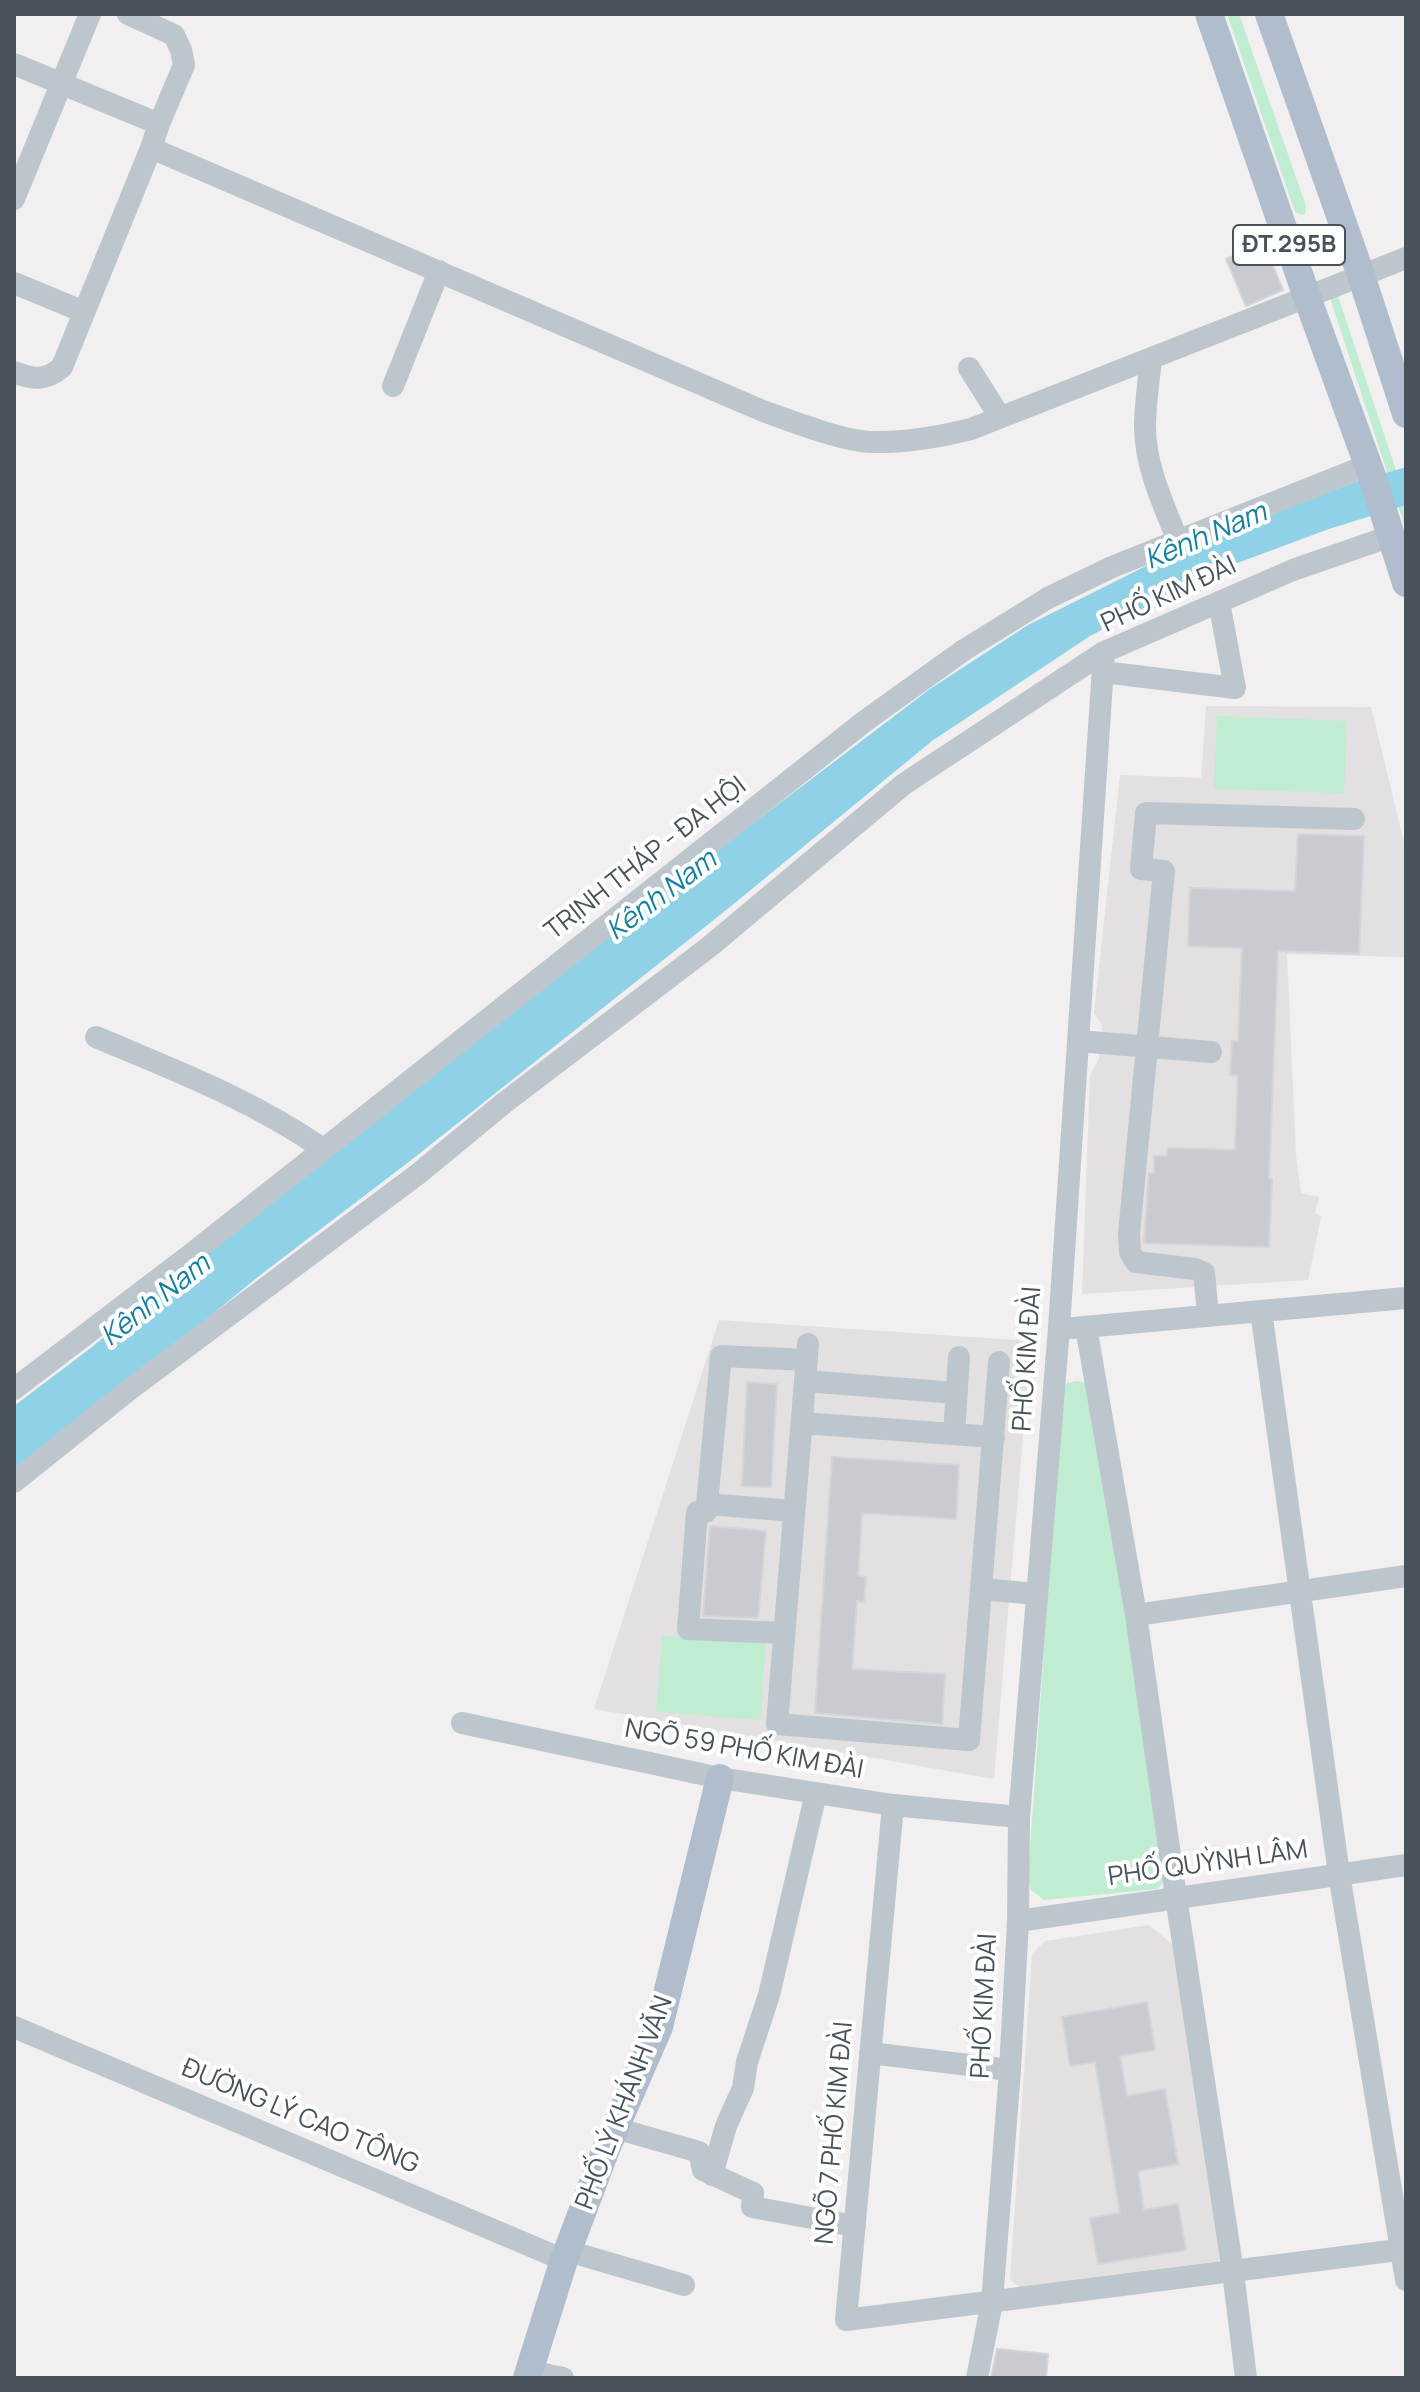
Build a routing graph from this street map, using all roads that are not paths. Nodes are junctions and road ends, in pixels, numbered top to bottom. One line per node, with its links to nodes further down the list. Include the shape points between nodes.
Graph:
1 (90, 14): 6 (street)
2 (128, 14): 7 (street, via 174,35 181,50 184,65)
3 (1209, 14): 14 (main road, ĐT.295B)
4 (1269, 14): 12 (main road, ĐT.295B)
5 (14, 64): 6 (street)
6 (61, 84): 7 (street); 9 (street)
7 (159, 124): 8 (street)
8 (151, 148): 11 (street); 15 (street)
9 (14, 199)
10 (1406, 258): 12 (street)
11 (439, 271): 19 (street); 21 (street, via 763,411 855,440 942,436)
12 (1361, 275): 14 (street); 20 (main road, ĐT.295B)
13 (14, 283): 15 (street)
14 (1307, 297): 16 (street); 22 (main road, ĐT.295B)
15 (84, 312): 18 (street, via 62,367 52,376 39,379)
16 (1151, 358): 21 (street); 24 (street, via 1145,428 1149,458)
17 (969, 368): 21 (street)
18 (14, 372)
19 (393, 386)
20 (1406, 414)
21 (1000, 417)
22 (1370, 470): 23 (main road, ĐT.295B); 24 (street, TRỊNH THÁP - ĐA HỘI)
23 (1389, 530): 25 (main road, ĐT.295B); 26 (street, PHỐ KIM ĐÀI)
24 (1178, 541): 33 (street, TRỊNH THÁP - ĐA HỘI, via 1048,598 964,650 865,721)
25 (1406, 583)
26 (1219, 602): 27 (street, PHỐ KIM ĐÀI); 27 (street, via 1235,688)
27 (1104, 662): 30 (street, PHỐ KIM ĐÀI); 47 (street, via 904,784 709,947)
28 (1354, 819): 31 (street, via 1146,813 1141,869 1164,871)
29 (96, 1037): 33 (street, via 245,1102)
30 (1078, 1041): 31 (street); 38 (street, PHỐ KIM ĐÀI)
31 (1147, 1047): 32 (street); 36 (street, via 1130,1252 1136,1262 1204,1273)
32 (1211, 1052)
33 (323, 1149): 42 (street, TRỊNH THÁP - ĐA HỘI)
34 (1406, 1298): 35 (street)
35 (1261, 1311): 36 (street); 52 (street)
36 (1208, 1314): 37 (street)
37 (1086, 1327): 38 (street); 54 (street)
38 (1059, 1328): 53 (street, PHỐ KIM ĐÀI)
39 (959, 1357): 43 (street)
40 (807, 1362): 43 (street); 44 (street); 48 (street, via 721,1356)
41 (999, 1362): 46 (street)
42 (14, 1389)
43 (956, 1393): 45 (street)
44 (802, 1423): 45 (street); 49 (street)
45 (954, 1434): 46 (street)
46 (994, 1437): 51 (street)
47 (14, 1482)
48 (707, 1504): 49 (street); 55 (street, via 706,1512 697,1512 688,1629)
49 (794, 1511): 55 (street)
50 (1406, 1576): 52 (street)
51 (981, 1589): 53 (street); 55 (street, via 969,1740 777,1724)
52 (1299, 1591): 54 (street); 62 (street)
53 (1037, 1594): 60 (street, PHỐ KIM ĐÀI)
54 (1136, 1615): 63 (street)
55 (784, 1633)
56 (462, 1723): 57 (street, NGÕ 59 PHỐ KIM ĐÀI)
57 (720, 1778): 58 (street, NGÕ 59 PHỐ KIM ĐÀI); 68 (main road, PHỐ LÝ KHÁNH VĂN, via 659,2027)
58 (816, 1793): 59 (street, NGÕ 59 PHỐ KIM ĐÀI); 69 (street, via 769,1995)
59 (893, 1805): 60 (street, NGÕ 59 PHỐ KIM ĐÀI); 66 (street, NGÕ 7 PHỐ KIM ĐÀI)
60 (1019, 1817): 64 (street, PHỐ KIM ĐÀI)
61 (1406, 1865): 62 (street, PHỐ QUỲNH LÂM)
62 (1339, 1874): 63 (street, PHỐ QUỲNH LÂM); 71 (street)
63 (1176, 1897): 64 (street, PHỐ QUỲNH LÂM); 73 (street)
64 (1018, 1921): 67 (street, PHỐ KIM ĐÀI)
65 (14, 2027): 72 (street, ĐƯỜNG LÝ CAO TÔNG)
66 (870, 2053): 67 (street); 70 (street, NGÕ 7 PHỐ KIM ĐÀI)
67 (1010, 2070): 76 (street, PHỐ KIM ĐÀI)
68 (615, 2128): 69 (street, via 699,2152 703,2170); 72 (main road, PHỐ LÝ KHÁNH VĂN)
69 (712, 2175): 70 (street, via 753,2193 752,2207)
70 (855, 2226): 76 (street, NGÕ 7 PHỐ KIM ĐÀI, via 846,2320)
71 (1404, 2249): 73 (street); 74 (street)
72 (566, 2256): 75 (street, ĐƯỜNG LÝ CAO TÔNG); 77 (main road, PHỐ LÝ KHÁNH VĂN)
73 (1233, 2272): 76 (street); 80 (street)
74 (1406, 2280)
75 (684, 2285)
76 (992, 2302): 79 (street, PHỐ KIM ĐÀI)
77 (529, 2375): 78 (street)
78 (563, 2378)
79 (977, 2378)
80 (1246, 2378)

